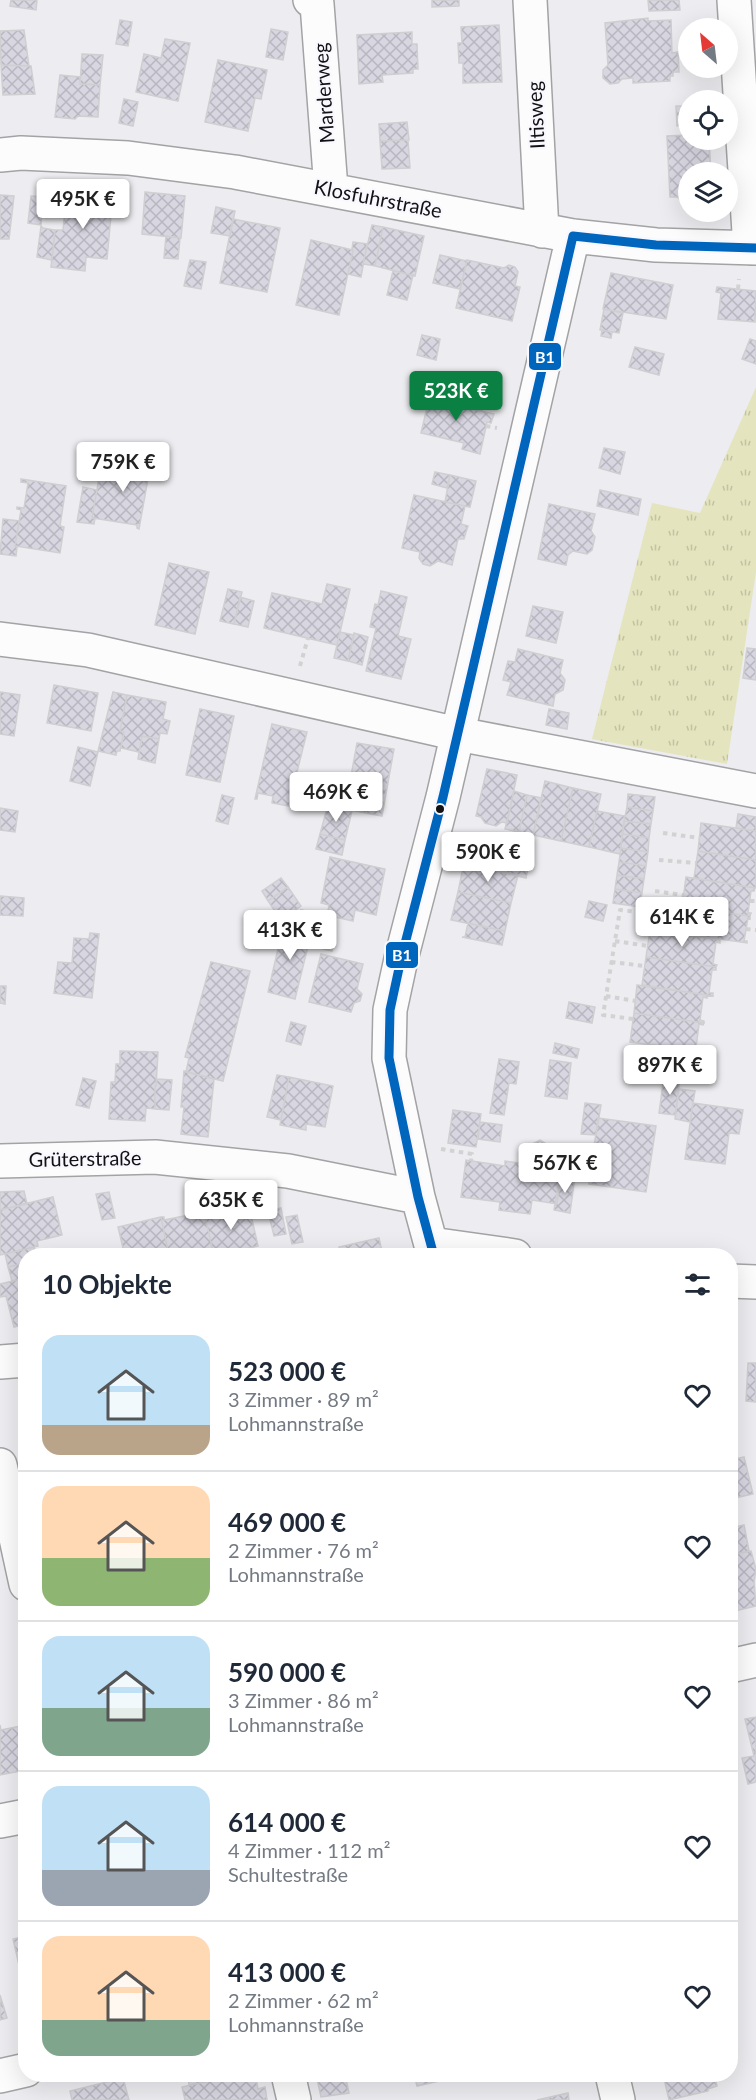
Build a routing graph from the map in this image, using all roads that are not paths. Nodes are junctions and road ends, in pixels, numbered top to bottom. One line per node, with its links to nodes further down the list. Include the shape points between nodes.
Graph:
1 (310, 0): 5 (street, Marderweg, via 317,4)
2 (530, 0): 6 (street, Iltisweg)
3 (734, 0): 7 (street)
4 (0, 155): 5 (street, Klosfuhrstraße, via 128,158)
5 (332, 189): 6 (street, Klosfuhrstraße)
6 (557, 233): 7 (street, Klosfuhrstraße, via 656,245); 9 (street, Iltisweg)
7 (753, 248)
8 (0, 639): 9 (street, via 88,650)
9 (458, 734): 10 (street); 12 (street, Iltisweg, via 390,1010 389,1058)
10 (756, 791)
11 (0, 1161): 12 (street, Grüterstraße, via 155,1157 288,1171)
12 (418, 1197): 13 (street, Iltisweg)
13 (432, 1248)
14 (738, 1281): 15 (street)
15 (756, 1282)
16 (18, 1361): 17 (street)
17 (0, 1362)
18 (0, 1465): 19 (street)
19 (18, 1547)
20 (756, 1660): 21 (street)
21 (738, 1664)
22 (18, 1818): 23 (street)
23 (0, 1821)
24 (18, 2072): 25 (street)
25 (0, 2076)
26 (290, 2082): 28 (street)
27 (614, 2082): 29 (street)
28 (294, 2100)
29 (618, 2100)

